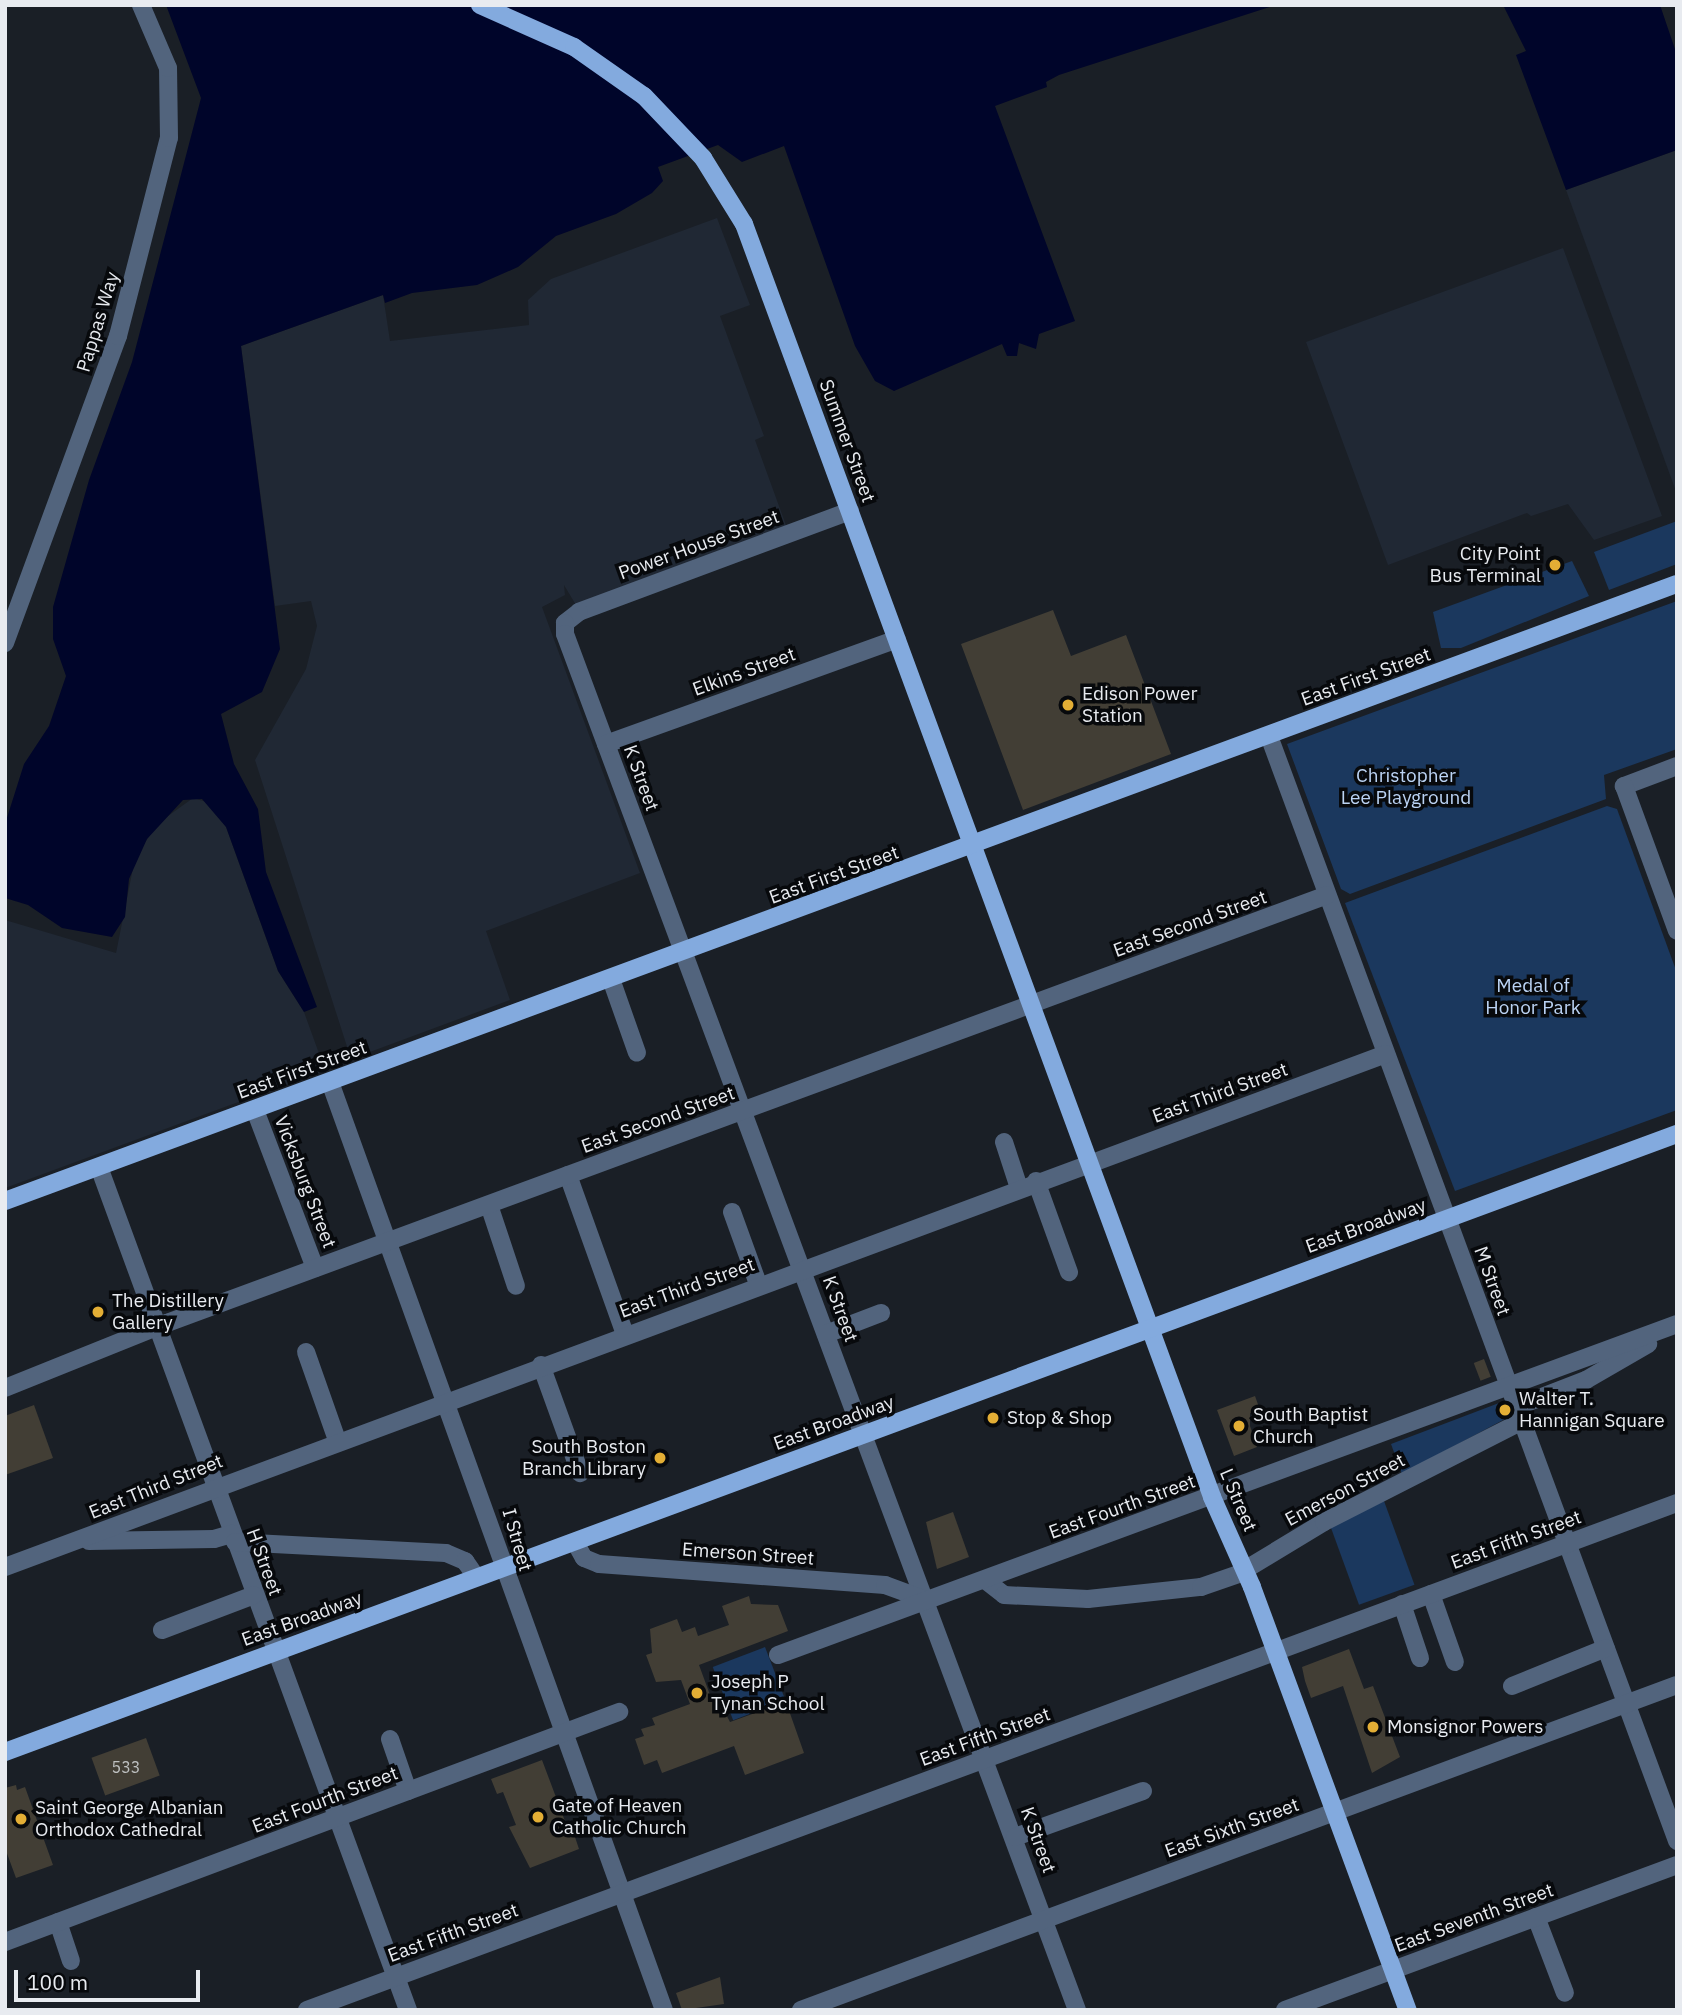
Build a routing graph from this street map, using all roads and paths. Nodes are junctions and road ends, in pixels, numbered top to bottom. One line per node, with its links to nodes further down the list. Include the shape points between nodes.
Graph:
1 (141, 5): 7 (street, Pappas Way, via 168,68 169,138 118,336)
2 (480, 5): 3 (main road, Summer Street, via 545,32 610,69 656,107 703,158 749,237)
3 (850, 511): 5 (street, Power House Street, via 579,612); 6 (main road, Summer Street)
4 (1677, 584): 8 (main road, East First Street)
5 (565, 623): 9 (street, K Street)
6 (897, 639): 9 (street, Elkins Street); 11 (main road, Summer Street)
7 (5, 643)
8 (1269, 736): 11 (main road, East First Street); 12 (street, M Street)
9 (606, 744): 14 (street, K Street)
10 (1677, 766): 13 (street, via 1624,786)
11 (973, 846): 14 (main road, East First Street); 16 (main road, Summer Street)
12 (1328, 895): 16 (street, East Second Street); 18 (street, M Street)
13 (1677, 931)
14 (684, 952): 15 (main road, East First Street); 21 (street, K Street)
15 (611, 979): 17 (street); 19 (main road, East First Street)
16 (1032, 1004): 21 (street, East Second Street); 24 (main road, L Street)
17 (637, 1053)
18 (1386, 1055): 24 (street, East Third Street); 32 (street, M Street)
19 (330, 1082): 20 (main road, East First Street); 33 (street, I Street)
20 (255, 1110): 25 (main road, East First Street); 34 (street, Vicksburg Street)
21 (743, 1111): 26 (street, East Second Street); 35 (street, K Street)
22 (1677, 1133): 32 (main road, East Broadway)
23 (1004, 1142): 28 (street)
24 (1090, 1161): 27 (street, East Third Street); 42 (main road, L Street)
25 (99, 1167): 29 (main road, East First Street); 41 (street, H Street)
26 (568, 1175): 30 (street, East Second Street); 43 (street)
27 (1036, 1181): 28 (street, East Third Street); 36 (street)
28 (1018, 1188): 35 (street, East Third Street)
29 (5, 1201)
30 (489, 1205): 33 (street, East Second Street); 38 (street)
31 (732, 1212): 37 (street)
32 (1447, 1219): 42 (main road, East Broadway); 47 (street, M Street)
33 (390, 1241): 34 (street, East Second Street); 49 (street, I Street)
34 (315, 1268): 41 (street, East Second Street)
35 (802, 1268): 37 (street, East Third Street); 44 (street, K Street)
36 (1069, 1272)
37 (758, 1284): 43 (street, East Third Street)
38 (516, 1286)
39 (881, 1313): 44 (street)
40 (1677, 1325): 47 (street, East Fourth Street); 50 (street, East Fourth Street)
41 (156, 1327): 48 (street, East Second Street); 54 (street, H Street)
42 (1150, 1327): 51 (main road, East Broadway); 55 (main road, L Street)
43 (625, 1334): 46 (street, East Third Street)
44 (826, 1334): 51 (street, K Street)
45 (306, 1352): 52 (street)
46 (541, 1364): 49 (street, East Third Street); 53 (street)
47 (1509, 1387): 50 (street, M Street); 55 (street, East Fourth Street)
48 (5, 1388)
49 (448, 1399): 52 (street, East Third Street); 62 (street, I Street)
50 (1519, 1414): 59 (street, M Street); 63 (street, Emerson Street)
51 (864, 1434): 58 (main road, East Broadway); 68 (street, K Street)
52 (337, 1440): 54 (street, East Third Street)
53 (580, 1473)
54 (214, 1485): 57 (street, H Street); 60 (street, East Third Street)
55 (1212, 1497): 63 (main road, L Street); 65 (street, East Fourth Street)
56 (1677, 1503): 59 (street, East Fifth Street)
57 (233, 1538): 60 (street, via 99,1540); 64 (street, via 446,1553 466,1561); 67 (street, H Street)
58 (575, 1542): 62 (main road, East Broadway); 68 (street, Emerson Street, via 584,1558 599,1564 885,1585)
59 (1568, 1543): 66 (street, East Fifth Street); 71 (street, M Street)
60 (61, 1547): 61 (street, East Third Street)
61 (8, 1560)
62 (504, 1567): 64 (main road, East Broadway); 81 (street, I Street)
63 (1245, 1570): 65 (street, Emerson Street, via 1180,1592 1110,1599 1004,1595); 73 (main road, L Street)
64 (475, 1577): 72 (main road, East Broadway)
65 (985, 1580): 68 (street, East Fourth Street)
66 (1431, 1594): 69 (street, East Fifth Street); 76 (street)
67 (254, 1595): 70 (street); 72 (street, H Street)
68 (926, 1600): 74 (street, East Fourth Street); 84 (street, K Street)
69 (1402, 1604): 73 (street, East Fifth Street); 75 (street)
70 (162, 1630)
71 (1605, 1648): 78 (street); 79 (street, M Street)
72 (274, 1652): 83 (main road, East Broadway); 88 (street, H Street)
73 (1276, 1652): 84 (street, East Fifth Street); 87 (main road, L Street)
74 (779, 1655)
75 (1420, 1658)
76 (1455, 1662)
77 (1677, 1685): 79 (street, East Sixth Street)
78 (1511, 1686)
79 (1627, 1703): 87 (street, East Sixth Street); 90 (street, M Street)
80 (619, 1712): 81 (street, East Fourth Street)
81 (562, 1735): 85 (street, East Fourth Street); 92 (street, I Street)
82 (390, 1739): 85 (street)
83 (5, 1752)
84 (986, 1759): 89 (street, K Street); 92 (street, East Fifth Street)
85 (408, 1791): 88 (street, East Fourth Street)
86 (1143, 1791): 89 (street)
87 (1336, 1811): 94 (street, East Sixth Street); 98 (main road, L Street)
88 (336, 1819): 95 (street, East Fourth Street); 99 (street, H Street)
89 (1015, 1837): 94 (street, K Street)
90 (1677, 1841)
91 (1677, 1865): 93 (street, East Seventh Street)
92 (621, 1893): 99 (street, East Fifth Street); 103 (street, I Street)
93 (1536, 1917): 98 (street, East Seventh Street); 100 (street)
94 (1045, 1919): 104 (street, East Sixth Street); 105 (street, K Street)
95 (58, 1922): 96 (street, East Fourth Street); 97 (street)
96 (5, 1942)
97 (71, 1961)
98 (1394, 1970): 106 (street, East Seventh Street); 107 (main road, L Street)
99 (396, 1977): 101 (street, East Fifth Street); 102 (street, H Street)
100 (1565, 1993)
101 (307, 2010)
102 (408, 2010)
103 (664, 2010)
104 (801, 2010)
105 (1077, 2010)
106 (1285, 2010)
107 (1408, 2010)

